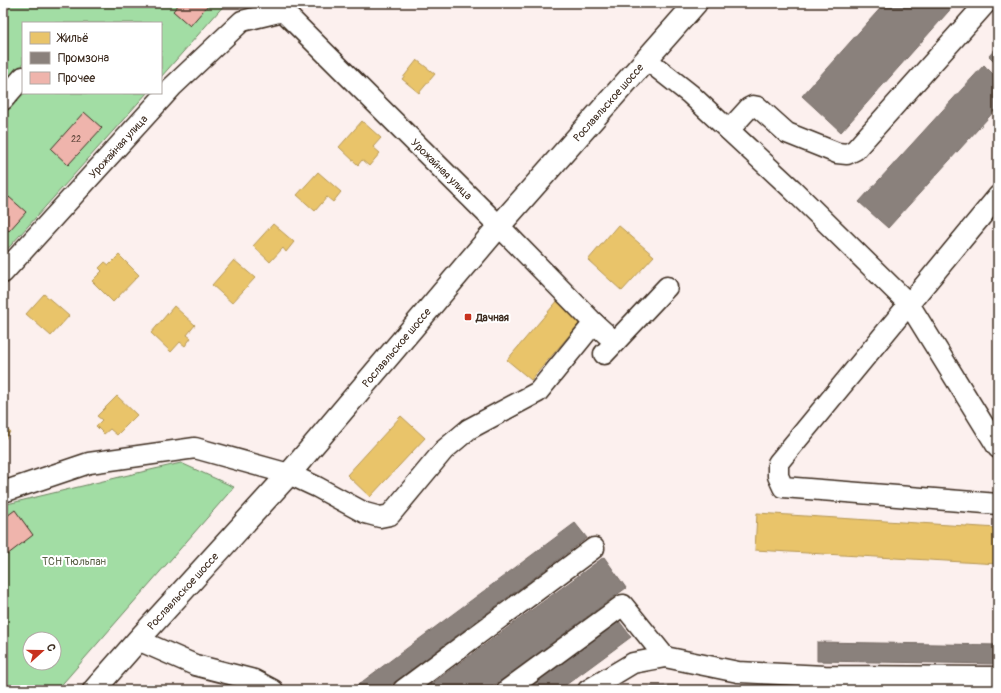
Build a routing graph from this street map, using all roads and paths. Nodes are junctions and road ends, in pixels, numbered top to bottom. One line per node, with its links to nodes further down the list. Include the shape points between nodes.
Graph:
1 (696, 3): 4 (main road, Рославльское шоссе)
2 (986, 3): 7 (street, via 855,150 847,154 837,153 787,133 758,107 749,108)
3 (285, 7): 9 (street, Урожайная улица); 10 (street, Урожайная улица, via 242,21 172,87)
4 (646, 60): 7 (street, via 690,94); 9 (main road, Рославльское шоссе)
5 (22, 78): 6 (street)
6 (3, 100)
7 (728, 130): 12 (street)
8 (998, 196): 12 (street)
9 (499, 226): 13 (street, Урожайная улица); 15 (main road, Рославльское шоссе)
10 (3, 273)
11 (667, 287): 13 (street, Урожайная улица, via 609,348)
12 (909, 304): 14 (street); 17 (street, via 778,463 778,476 783,488)
13 (594, 323): 15 (street, via 538,392 469,429 444,450 390,516 380,517 365,513)
14 (998, 448)
15 (288, 474): 16 (street, via 195,448 89,463); 19 (main road, Рославльское шоссе)
16 (3, 492)
17 (998, 504)
18 (594, 548): 24 (street)
19 (138, 640): 22 (main road, Рославльское шоссе); 23 (street, via 195,665 254,680)
20 (665, 657): 21 (street, via 738,672 825,676); 25 (street, via 622,605); 26 (street, via 633,663)
21 (998, 677)
22 (94, 690)
23 (273, 690)
24 (403, 690)
25 (507, 690)
26 (588, 690)

